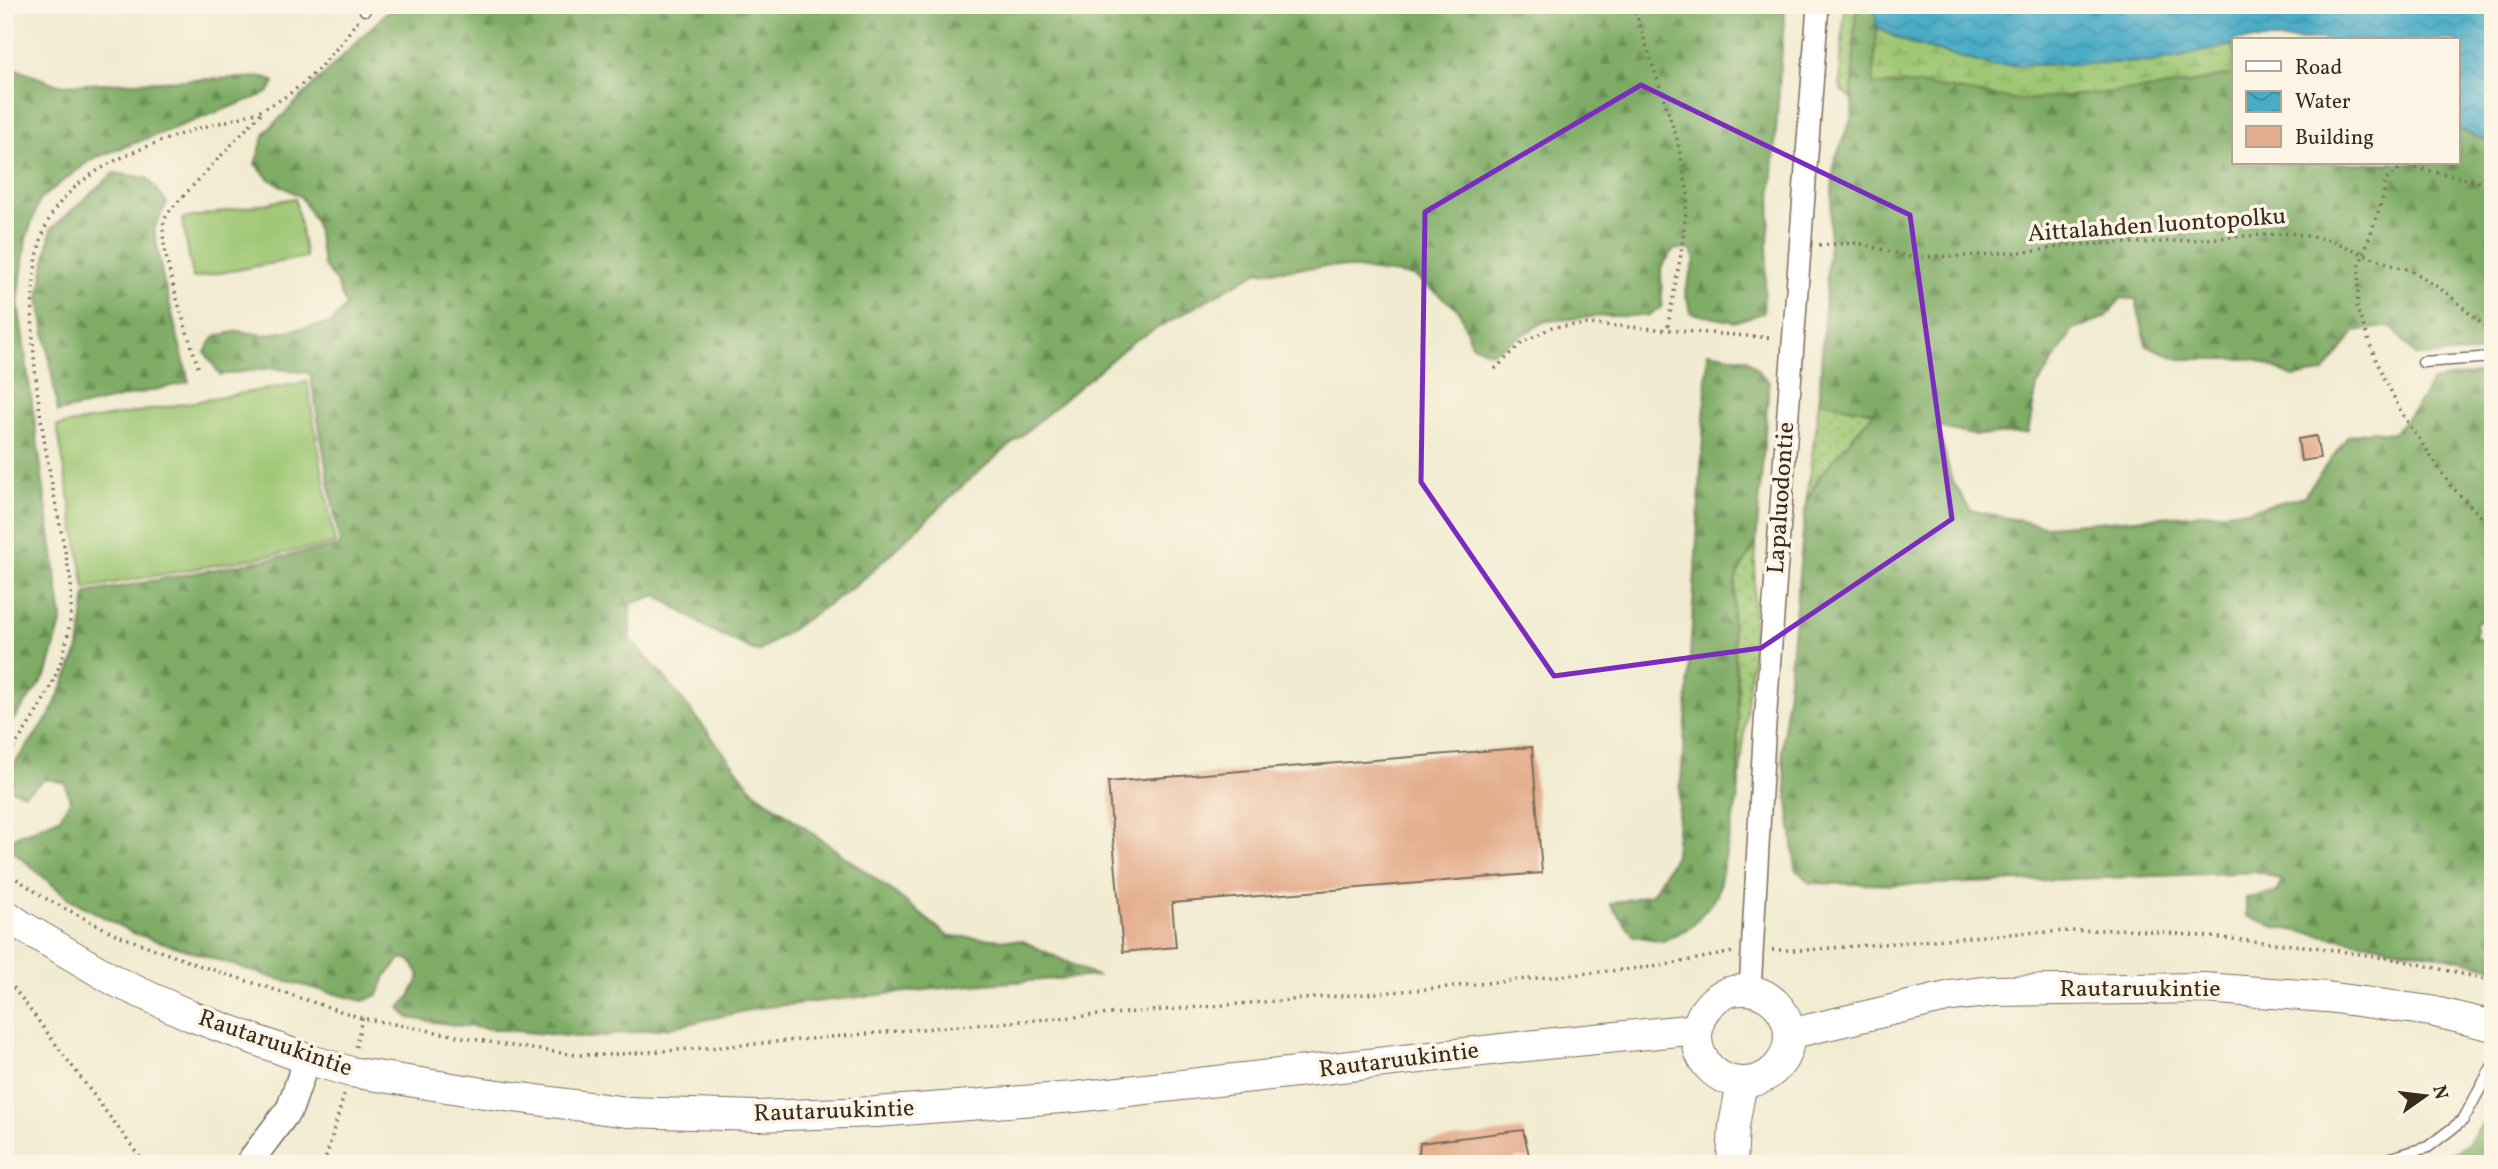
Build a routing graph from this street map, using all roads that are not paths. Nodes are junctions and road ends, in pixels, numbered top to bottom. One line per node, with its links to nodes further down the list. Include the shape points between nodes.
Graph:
1 (1818, 5): 5 (street, Lapaluodontie)
2 (2493, 357): 3 (lane)
3 (2423, 362)
4 (5, 914): 9 (main road, Rautaruukintie, via 117,982 191,1016)
5 (1750, 991): 7 (main road, via 1722,995 1710,1004); 8 (main road, via 1777,1005)
6 (2493, 1026): 8 (main road, Rautaruukintie, via 2431,1011 2328,997 2204,988 1994,990)
7 (1698, 1029): 9 (main road, Rautaruukintie, via 1075,1097 757,1116 627,1112 351,1072); 11 (main road, via 1703,1059 1720,1075)
8 (1789, 1034): 11 (main road, via 1781,1063 1764,1077)
9 (307, 1059): 12 (street, via 290,1108)
10 (2493, 1065): 14 (lane, via 2463,1120 2428,1147 2374,1163)
11 (1742, 1082): 13 (main road)
12 (248, 1164)
13 (1732, 1164)
14 (2329, 1164)

